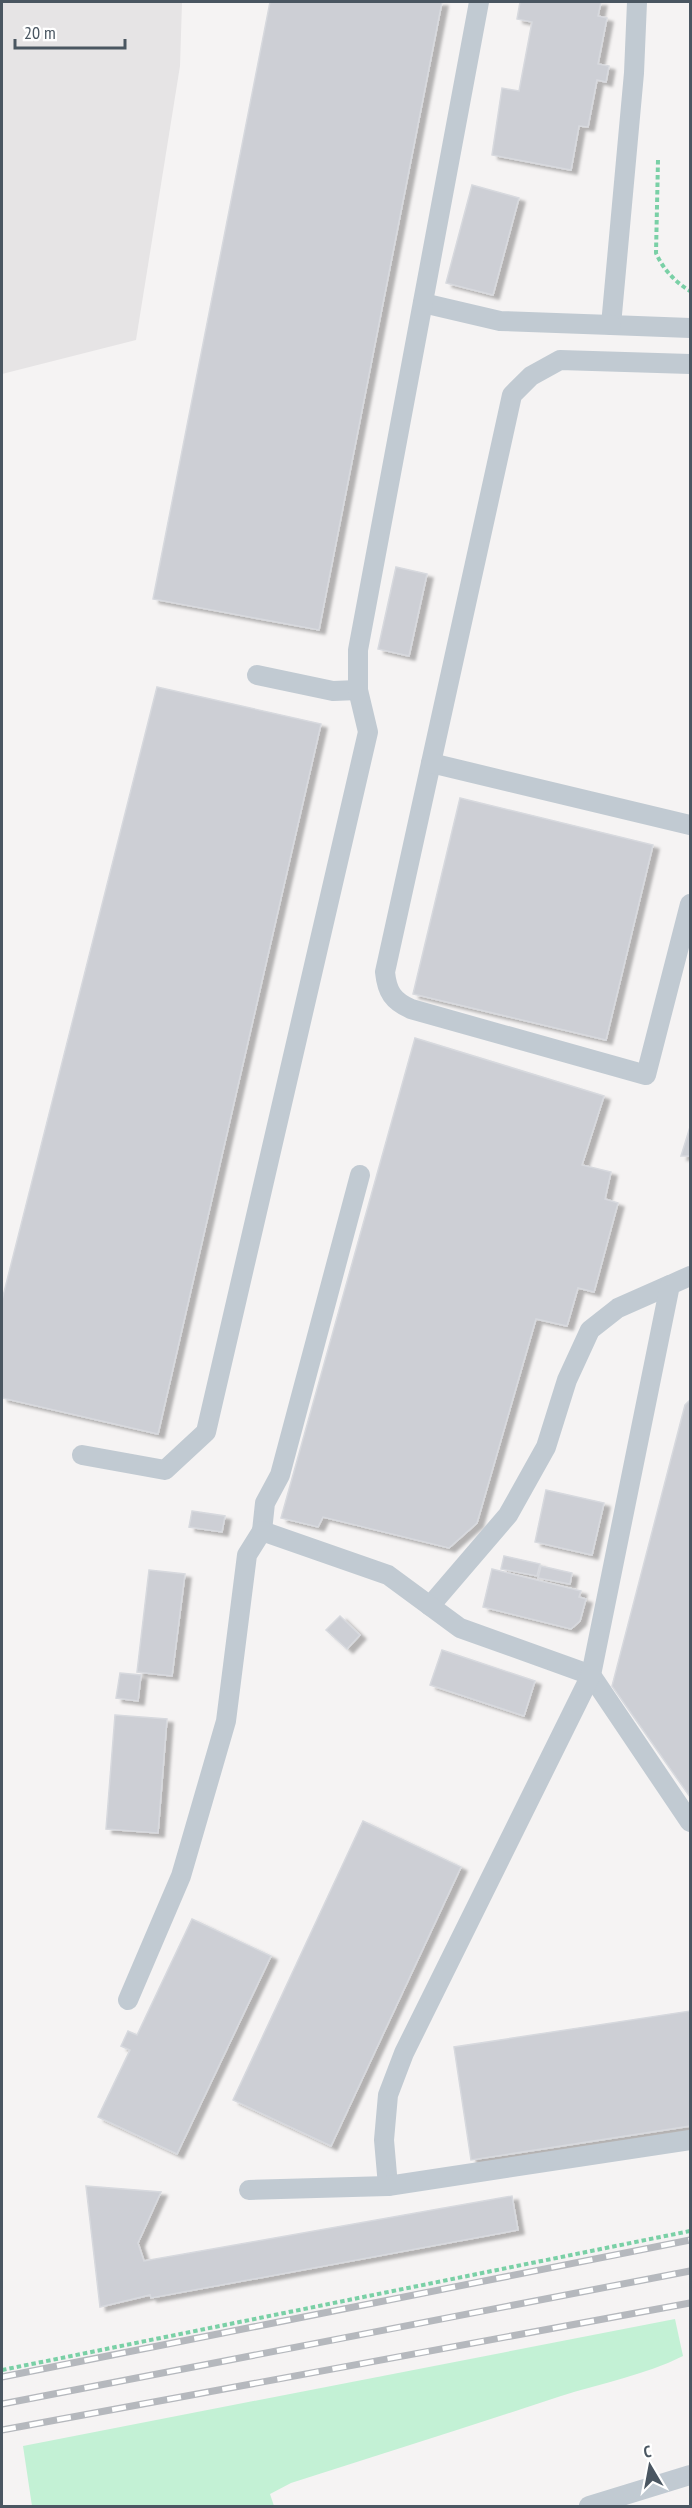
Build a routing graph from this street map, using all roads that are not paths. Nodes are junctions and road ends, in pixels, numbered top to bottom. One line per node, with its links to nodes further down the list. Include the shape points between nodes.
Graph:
1 (479, 2): 3 (lane)
2 (638, 2): 4 (lane)
3 (423, 303): 4 (lane, via 500,321); 8 (lane, via 358,650)
4 (610, 325): 5 (lane)
5 (690, 328)
6 (690, 364): 9 (lane, via 560,360 531,376 512,395)
7 (257, 675): 8 (lane, via 333,691)
8 (358, 690): 15 (lane, via 368,732 206,1432 165,1470)
9 (431, 763): 10 (lane); 11 (lane, via 385,972 387,990 398,1003 646,1075)
10 (690, 825)
11 (690, 904)
12 (360, 1174): 16 (lane, via 280,1475 265,1503)
13 (690, 1276): 14 (lane)
14 (670, 1285): 17 (lane, via 618,1308 590,1330 567,1380 546,1448 508,1515); 18 (lane)
15 (82, 1455)
16 (262, 1531): 17 (lane, via 388,1575); 20 (lane, via 247,1555 226,1721 210,1777 181,1876)
17 (430, 1606): 18 (lane, via 460,1628)
18 (591, 1675): 19 (lane); 22 (lane, via 404,2053 388,2095 384,2140)
19 (690, 1822)
20 (128, 2000)
21 (690, 2140): 22 (lane)
22 (388, 2186): 23 (lane)
23 (249, 2190)
24 (690, 2475): 25 (lane)
25 (589, 2506)

